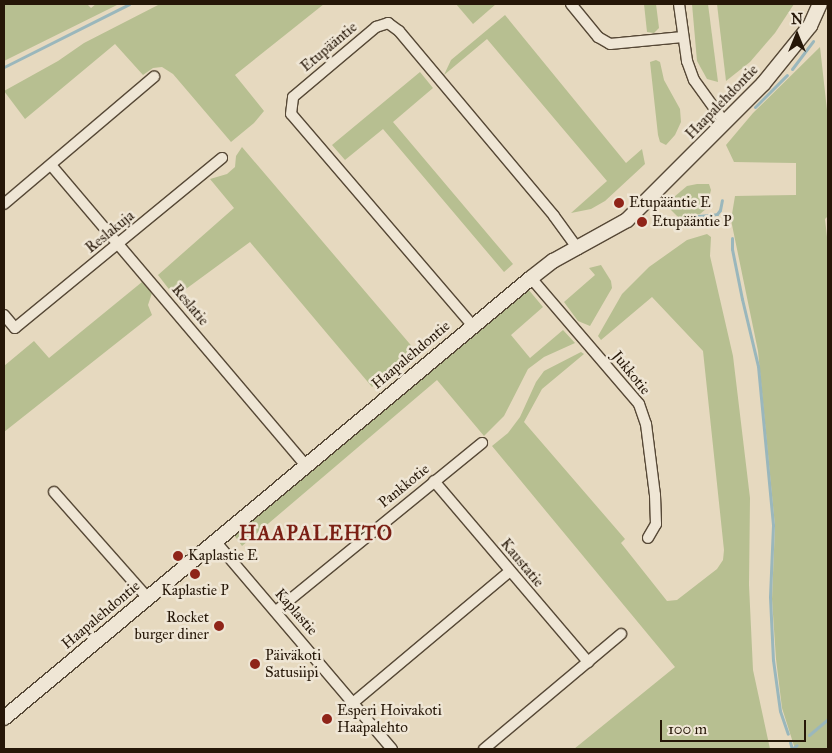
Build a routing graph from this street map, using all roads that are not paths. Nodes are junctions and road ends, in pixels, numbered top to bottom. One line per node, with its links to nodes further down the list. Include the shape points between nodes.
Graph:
1 (571, 4): 4 (street, via 598,37 610,44)
2 (679, 4): 4 (street)
3 (820, 4): 6 (street, Haapalehdontie, via 810,26 789,54)
4 (683, 37): 6 (street, via 694,80)
5 (154, 77): 8 (street)
6 (725, 123): 11 (street, Haapalehdontie, via 627,220)
7 (222, 158): 10 (street, Reslakuja)
8 (51, 165): 9 (street); 10 (street, Reslatie)
9 (4, 204)
10 (119, 244): 13 (street, Reslakuja, via 15,328); 16 (street, Reslatie)
11 (578, 249): 12 (street, Haapalehdontie, via 553,261); 14 (street, Etupääntie, via 399,31 388,23 376,27 293,97 291,114)
12 (531, 278): 14 (street, Haapalehdontie); 19 (street, Jukkotie, via 639,404 646,424 655,495 656,524)
13 (4, 315)
14 (473, 326): 16 (street, Haapalehdontie)
15 (482, 443): 17 (street, Pankkotie)
16 (304, 465): 20 (street, Haapalehdontie)
17 (434, 481): 21 (street, Kaustatie); 23 (street, Pankkotie)
18 (54, 492): 22 (street)
19 (648, 538)
20 (215, 541): 22 (street, Haapalehdontie); 23 (street, Kaplastie)
21 (509, 572): 25 (street, Kaustatie); 26 (street)
22 (147, 597): 27 (street, Haapalehdontie)
23 (276, 611): 26 (street, Kaplastie)
24 (621, 634): 25 (street)
25 (588, 662): 29 (street)
26 (354, 702): 28 (street, Kaplastie)
27 (4, 718)
28 (392, 749)
29 (484, 749)

